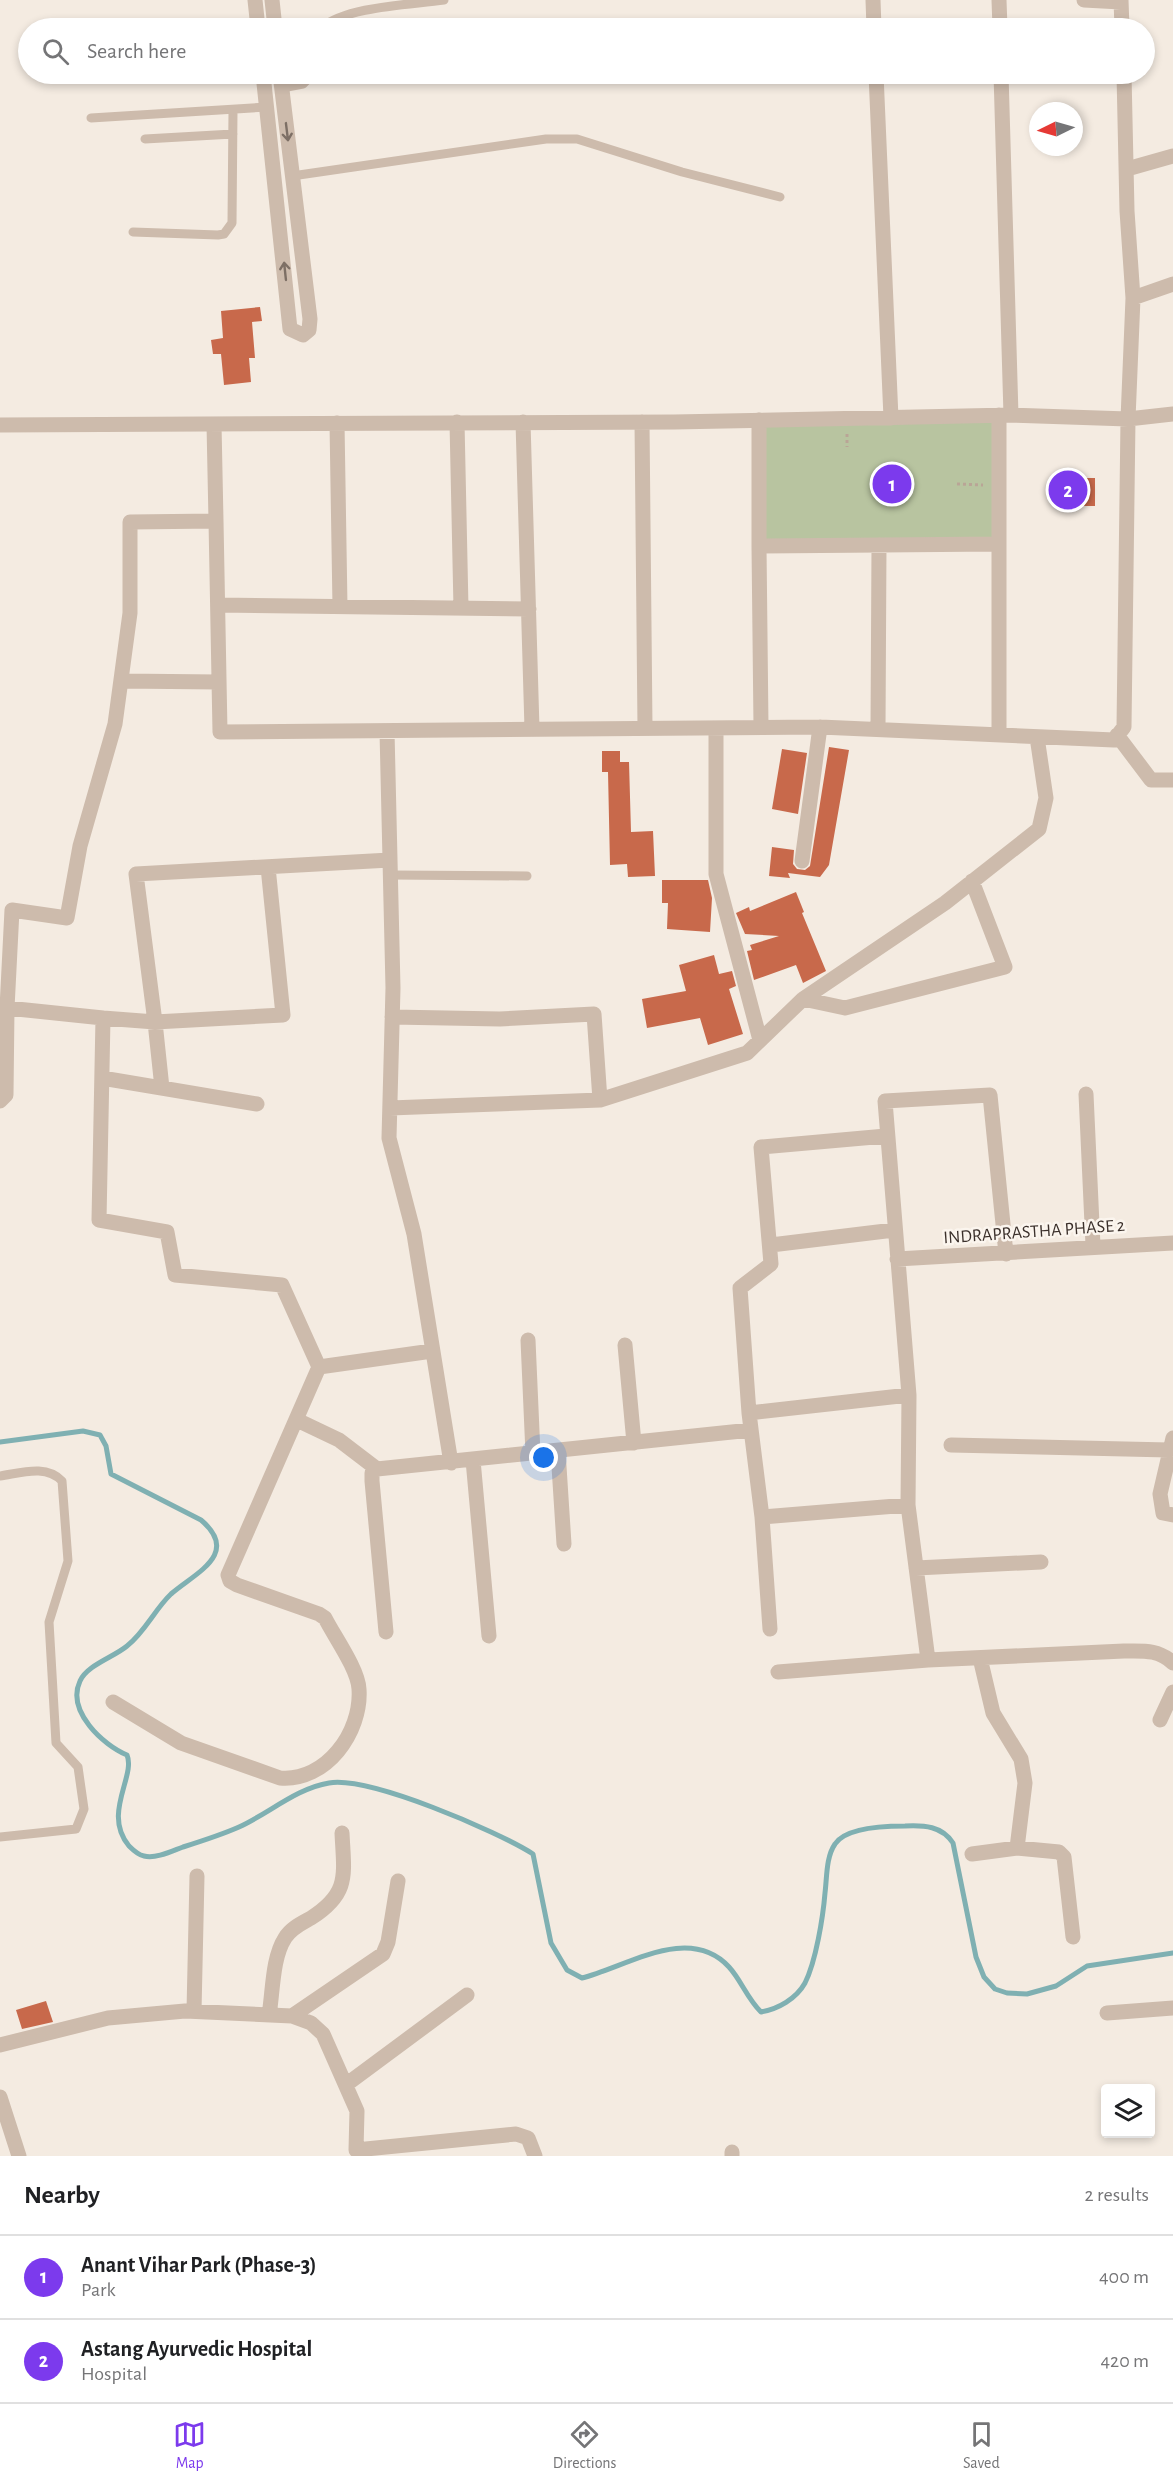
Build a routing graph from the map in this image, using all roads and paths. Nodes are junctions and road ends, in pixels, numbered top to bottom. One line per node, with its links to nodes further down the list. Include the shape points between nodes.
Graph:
1 (255, 0): 8 (street)
2 (272, 0): 9 (street)
3 (444, 0): 10 (lane)
4 (873, 0): 11 (street)
5 (999, 0): 12 (street)
6 (1084, 0): 7 (street)
7 (1121, 1): 13 (street)
8 (257, 18)
9 (274, 18)
10 (339, 18)
11 (874, 18)
12 (1000, 18)
13 (1122, 18)
14 (264, 84): 19 (street)
15 (281, 84): 26 (street, one-way to 26)
16 (876, 84): 33 (street)
17 (1001, 84): 32 (street)
18 (1124, 84): 25 (street)
19 (267, 107): 20 (lane); 26 (street, one-way to 19, via 310,319 309,330 303,335 290,329)
20 (233, 111): 21 (lane); 22 (lane)
21 (92, 118)
22 (233, 135): 23 (lane); 28 (lane, via 232,223 224,234)
23 (145, 139)
24 (1173, 156): 25 (street)
25 (1127, 169): 30 (street)
26 (292, 176): 27 (lane, via 546,139 577,139)
27 (780, 197)
28 (133, 232)
29 (1173, 284): 30 (street)
30 (1133, 298): 34 (street)
31 (1173, 414): 34 (street)
32 (1005, 415): 33 (street); 34 (street); 44 (street)
33 (891, 418): 35 (street)
34 (1128, 419): 63 (street, via 1124,727)
35 (759, 420): 38 (street); 48 (street)
36 (457, 422): 37 (street); 39 (street); 51 (street)
37 (524, 422): 38 (street); 52 (street)
38 (642, 422): 57 (street)
39 (337, 423): 41 (street); 50 (street)
40 (0, 424): 41 (street); 42 (street)
41 (214, 424): 45 (street)
42 (0, 430)
43 (957, 484): 44 (path)
44 (999, 485): 46 (street)
45 (216, 521): 49 (street); 53 (street, via 130,522 130,613)
46 (999, 544): 47 (street); 62 (street)
47 (879, 545): 48 (street); 60 (street)
48 (759, 546): 55 (street)
49 (218, 605): 50 (street); 54 (street)
50 (340, 607): 51 (street)
51 (461, 608): 52 (street)
52 (528, 609): 59 (street)
53 (121, 681): 54 (street); 72 (street, via 115,724 80,846 67,918 12,910)
54 (219, 682): 61 (street, via 220,732)
55 (761, 727): 56 (street); 58 (street)
56 (820, 727): 60 (street); 66 (street)
57 (645, 728): 58 (street); 59 (street)
58 (716, 728): 76 (street, via 716,874)
59 (532, 729): 61 (street)
60 (878, 729): 62 (street)
61 (387, 730): 68 (street)
62 (999, 735): 64 (street)
63 (1118, 735): 64 (street, via 1114,740); 65 (street, via 1151,780)
64 (1037, 736): 70 (street, via 1046,798 1039,829)
65 (1173, 780)
66 (802, 861)
67 (268, 867): 68 (street); 75 (street, via 283,1015); 75 (street, via 136,874)
68 (390, 868): 69 (lane); 73 (street)
69 (527, 876)
70 (972, 881): 71 (street); 71 (street, via 1005,967 845,1008)
71 (803, 999): 76 (street)
72 (7, 1008): 74 (street); 81 (street, via 6,1095)
73 (392, 1017): 80 (street, via 500,1019 594,1014); 83 (street)
74 (103, 1018): 75 (street); 77 (street)
75 (155, 1022): 78 (street)
76 (760, 1040): 80 (street, via 747,1053)
77 (102, 1078): 78 (street); 94 (street, via 99,1220 166,1232 175,1275 282,1285)
78 (162, 1088): 82 (street)
79 (1086, 1094): 88 (street)
80 (600, 1100): 83 (street)
81 (0, 1101)
82 (257, 1104)
83 (390, 1108): 93 (street, via 389,1138 414,1234)
84 (886, 1136): 85 (street); 87 (street, via 761,1147); 89 (street, via 885,1101 990,1095)
85 (894, 1230): 87 (street); 90 (street)
86 (1173, 1243): 88 (street, INDRAPRASTHA PHASE 2)
87 (771, 1245): 96 (street, via 771,1264 740,1288)
88 (1093, 1246): 89 (street, INDRAPRASTHA PHASE 2)
89 (1006, 1254): 90 (street, INDRAPRASTHA PHASE 2)
90 (897, 1259): 95 (street)
91 (528, 1340): 103 (street)
92 (626, 1345): 99 (street)
93 (432, 1351): 94 (street); 105 (street)
94 (319, 1367): 97 (street)
95 (909, 1395): 96 (street); 108 (street)
96 (749, 1413): 98 (street)
97 (297, 1420): 106 (street, via 339,1440); 122 (street, via 228,1575 237,1585 325,1618 359,1688 351,1730 338,1751 313,1772 293,1779 280,1778 181,1743)
98 (751, 1430): 99 (street); 110 (street)
99 (634, 1443): 102 (street)
100 (1171, 1444): 101 (street); 109 (street, via 1160,1494 1163,1513)
101 (951, 1445)
102 (558, 1451): 103 (street); 111 (street)
103 (533, 1454): 104 (street)
104 (473, 1460): 105 (street); 116 (street)
105 (452, 1463): 106 (street)
106 (377, 1468): 115 (street, via 372,1481)
107 (0, 1476): 125 (lane, via 46,1471 62,1481 68,1561 49,1622 52,1696 56,1743 78,1767 84,1809 76,1829)
108 (908, 1505): 110 (street); 113 (street)
109 (1173, 1515)
110 (762, 1518): 114 (street)
111 (564, 1544)
112 (1041, 1562): 113 (street)
113 (916, 1568): 118 (street)
114 (770, 1629)
115 (386, 1632)
116 (489, 1636)
117 (980, 1658): 118 (street); 119 (street, via 1153,1651 1164,1654); 126 (street, via 993,1713 1021,1759 1025,1783)
118 (928, 1660): 120 (street)
119 (1173, 1663)
120 (778, 1672)
121 (1173, 1692): 123 (street)
122 (113, 1702)
123 (1160, 1720)
124 (342, 1833): 135 (street, via 344,1880 340,1891 326,1907 286,1936 280,1948)
125 (0, 1837)
126 (1017, 1848): 127 (street); 130 (street, via 1053,1850 1064,1857)
127 (972, 1854)
128 (197, 1876): 133 (street)
129 (398, 1881): 136 (street, via 383,1954)
130 (1073, 1937)
131 (466, 1995): 138 (street)
132 (1173, 2008): 134 (street)
133 (194, 2011): 135 (street); 137 (street, via 108,2018)
134 (1107, 2013)
135 (269, 2015): 136 (street)
136 (292, 2016): 138 (street, via 311,2023 323,2034)
137 (0, 2045)
138 (347, 2085): 141 (street, via 357,2111 356,2150 516,2134 528,2138)
139 (0, 2097): 140 (street)
140 (19, 2156)
141 (535, 2156)

